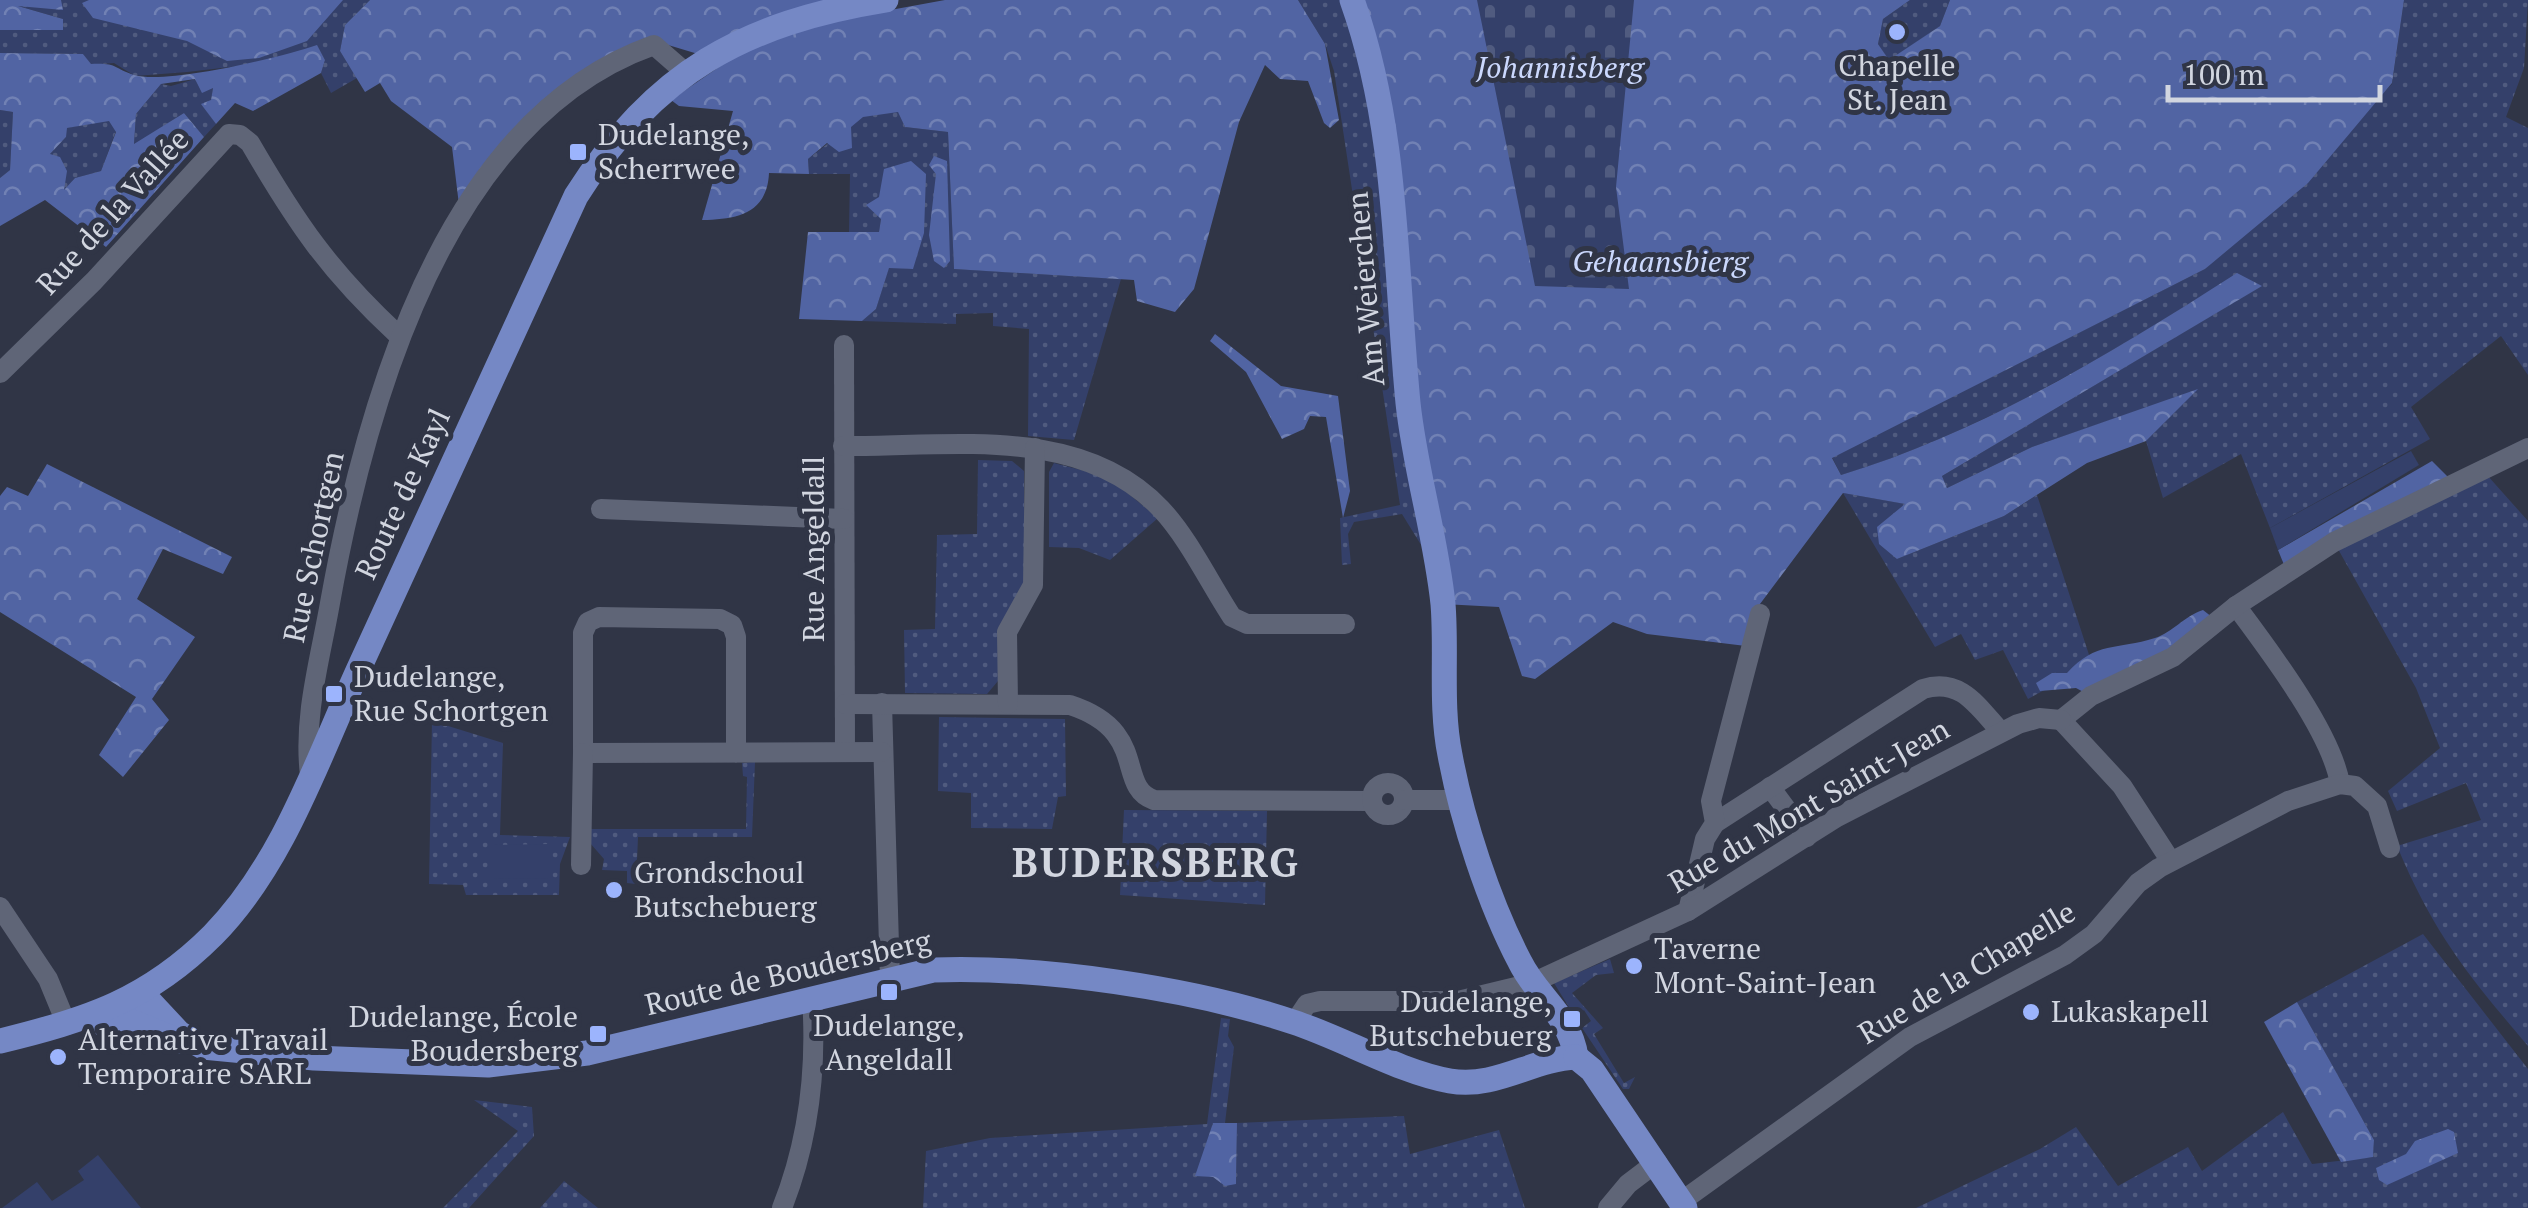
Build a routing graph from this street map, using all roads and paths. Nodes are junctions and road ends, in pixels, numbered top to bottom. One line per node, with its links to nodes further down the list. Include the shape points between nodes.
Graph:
1 (886, 0): 3 (main road, Route de Kayl, via 790,18)
2 (1352, 0): 27 (main road, Am Weierchen, via 1381,113 1409,408 1439,574 1448,750)
3 (686, 73): 4 (street, Rue Schortgen, via 654,44 548,104 490,172); 24 (main road, Route de Kayl, via 612,144 576,196)
4 (398, 335): 6 (street, Rue de la Vallée, via 300,229 250,143 229,134); 24 (street, Rue Schortgen, via 338,560 305,740)
5 (844, 346): 7 (street, Rue Angeldall)
6 (0, 373)
7 (843, 446): 8 (street); 11 (street, Rue Angeldall)
8 (1035, 448): 14 (street, via 1096,461 1135,484 1164,512 1232,617 1247,624); 17 (street, via 1033,586 1007,632)
9 (2528, 448): 12 (street, Rue du Mont Saint-Jean, via 2388,512)
10 (601, 509): 11 (street)
11 (844, 519): 16 (street, Rue Angeldall)
12 (2236, 606): 18 (street, Rue du Mont Saint-Jean, via 2173,656 2092,696); 25 (street, via 2288,681)
13 (1760, 614): 28 (street, via 1711,800)
14 (1345, 624)
15 (882, 703): 16 (street); 17 (street); 21 (street)
16 (845, 704): 20 (street, Rue Angeldall)
17 (1008, 704): 27 (street, via 1070,705 1096,714 1116,730 1130,755 1140,795 1154,800 1372,801 1389,816 1405,800)
18 (2062, 720): 19 (street, Rue du Mont Saint-Jean, via 2039,718); 31 (street, via 2122,786)
19 (2001, 732): 26 (street, via 1965,693 1938,684); 29 (street, Rue du Mont Saint-Jean)
20 (846, 752): 21 (street); 23 (street)
21 (882, 752): 35 (street)
22 (583, 753): 23 (street); 23 (street, via 583,633 599,618 732,624); 32 (street)
23 (736, 753)
24 (310, 774): 38 (main road, Route de Kayl, via 240,904)
25 (2340, 784): 30 (street, via 2368,794); 31 (street, Rue de la Chapelle, via 2313,790)
26 (1770, 787): 28 (street); 29 (street)
27 (1460, 800): 36 (main road, via 1513,948)
28 (1715, 822): 34 (street)
29 (1807, 837): 34 (street, Rue du Mont Saint-Jean)
30 (2390, 848)
31 (2170, 860): 44 (street, Rue de la Chapelle, via 2065,955 1910,1037)
32 (581, 865)
33 (0, 907): 40 (street, via 48,978)
34 (1688, 911): 36 (street, Rue du Mont Saint-Jean)
35 (890, 980): 37 (main road, Route de Boudersberg); 39 (main road, Route de Boudersberg, via 983,968 1210,998)
36 (1532, 982): 39 (street, Rue du Mont Saint-Jean, via 1458,1001 1320,1000 1307,1004); 42 (main road, via 1569,1028)
37 (812, 998): 38 (main road, Route de Boudersberg, via 587,1052 488,1065 203,1046 179,1033 151,1003); 45 (street, via 816,1046 808,1114)
38 (136, 1011): 40 (main road, Route de Kayl)
39 (1295, 1022): 42 (main road, Route de Boudersberg, via 1449,1081 1496,1080)
40 (67, 1024): 41 (main road, Route de Kayl)
41 (0, 1041)
42 (1570, 1058): 43 (main road, via 1592,1070)
43 (1656, 1162): 44 (main road); 46 (street)
44 (1684, 1204)
45 (782, 1208)
46 (1608, 1208)

